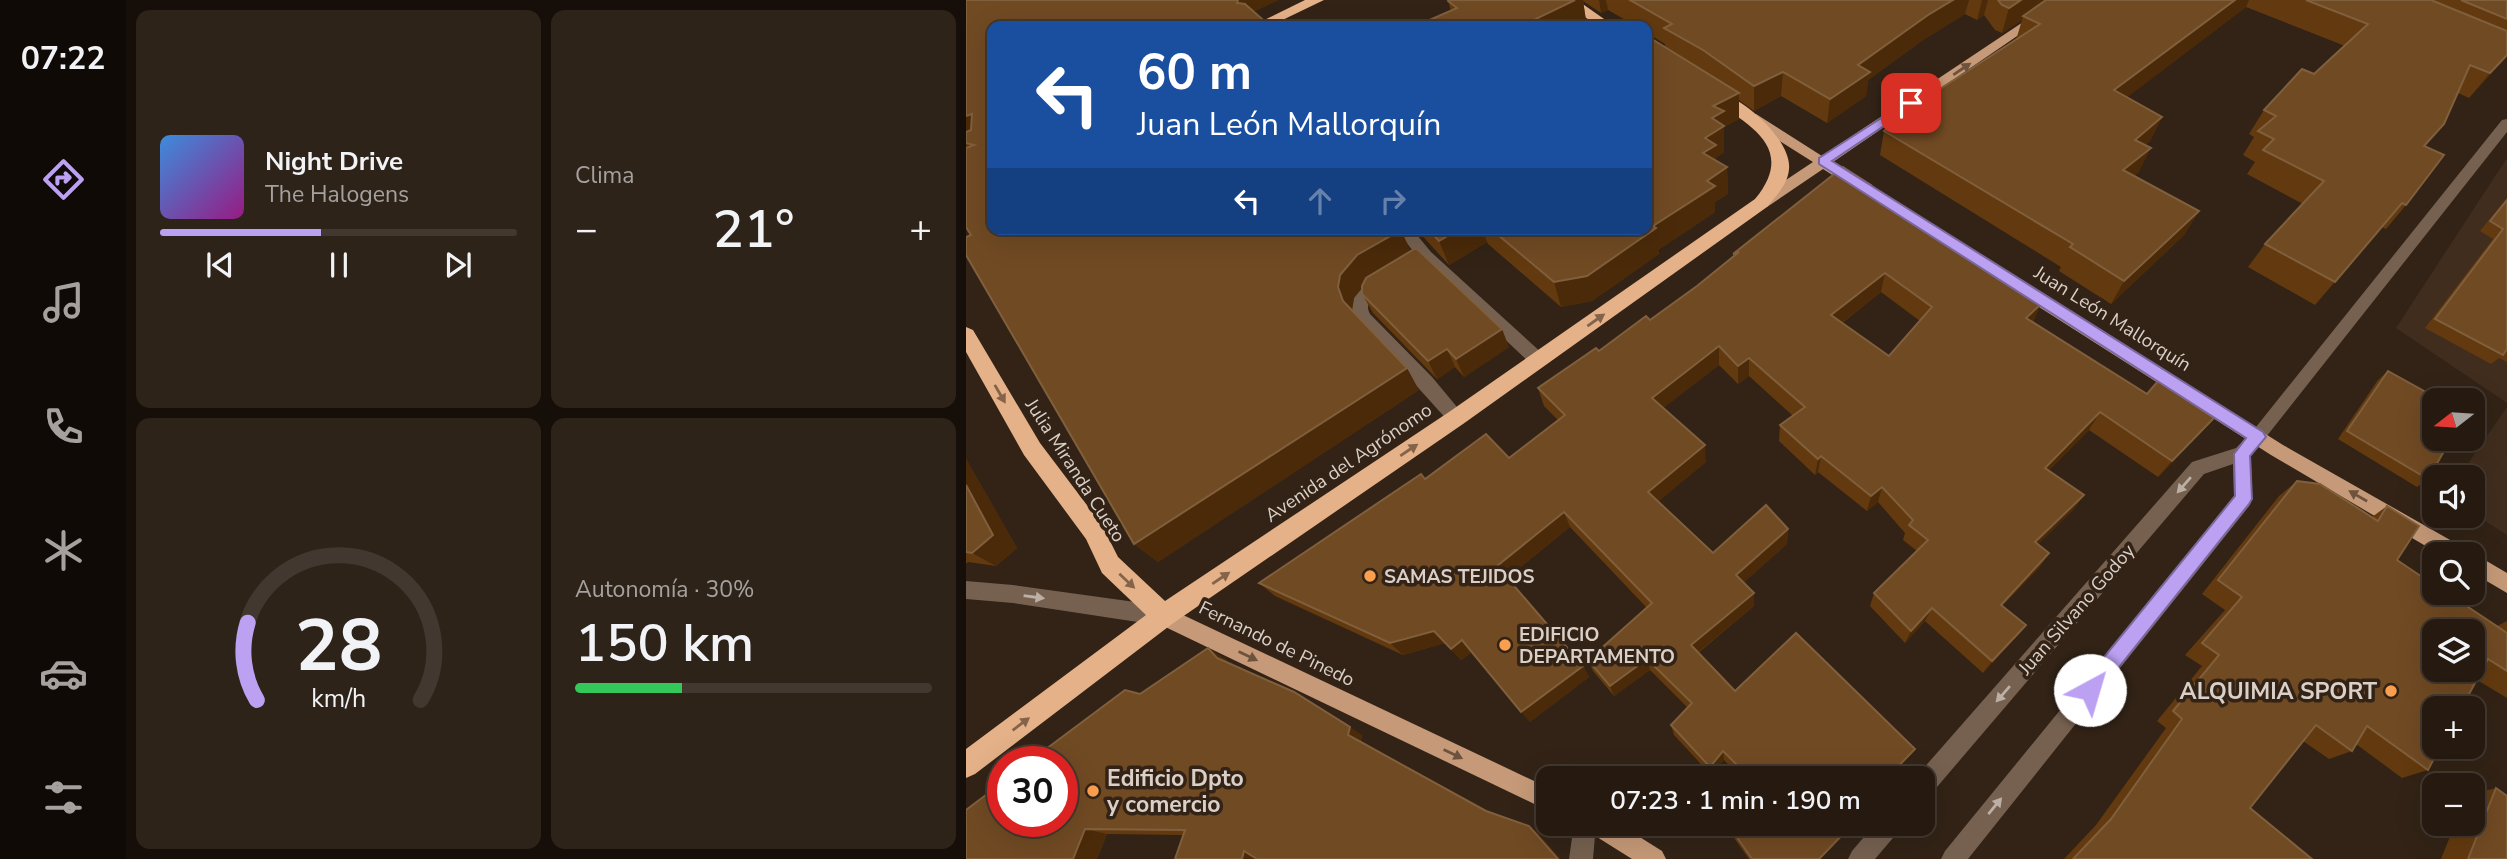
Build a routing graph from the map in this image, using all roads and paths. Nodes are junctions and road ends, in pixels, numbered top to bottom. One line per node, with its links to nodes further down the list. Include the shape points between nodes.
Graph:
1 (1314, 0): 4 (highway)
2 (1567, 0): 5 (highway)
3 (2064, 0): 9 (main road, one-way to 3)
4 (1270, 21)
5 (1599, 21)
6 (1701, 87): 7 (highway)
7 (1745, 114): 9 (main road, Juan León Mallorquín); 10 (highway, via 1767,132 1780,152 1776,186)
8 (2507, 123): 16 (street)
9 (1824, 161): 10 (main road); 16 (main road, Juan León Mallorquín)
10 (1761, 203): 14 (highway, Avenida del Agrónomo, one-way to 10)
11 (1408, 235): 12 (street)
12 (1426, 256): 14 (street); 15 (street, via 1368,291 1359,308)
13 (966, 335): 22 (highway, Julia Miranda Cueto, one-way to 22, via 1032,449 1094,532 1110,565)
14 (1538, 360): 15 (highway, Avenida del Agrónomo)
15 (1456, 418): 22 (highway, Avenida del Agrónomo, one-way to 15)
16 (2258, 437): 17 (street); 18 (main road, Juan León Mallorquín, one-way to 16)
17 (2242, 454): 24 (street, Juan Silvano Godoy, one-way to 24, via 2198,467); 32 (street, one-way to 17, via 2243,499)
18 (2437, 542)
19 (2485, 570): 20 (main road)
20 (2507, 584)
21 (966, 590): 22 (street, Fernando de Pinedo, one-way to 22)
22 (1164, 616): 23 (highway, Avenida del Agrónomo, one-way to 22); 25 (main road, Fernando de Pinedo, one-way to 25)
23 (966, 765)
24 (1935, 772)
25 (1536, 794)
26 (1584, 836): 29 (street)
27 (1617, 836): 30 (main road)
28 (1880, 836): 31 (street)
29 (1581, 859)
30 (1654, 859)
31 (1860, 859)
32 (1953, 859)

